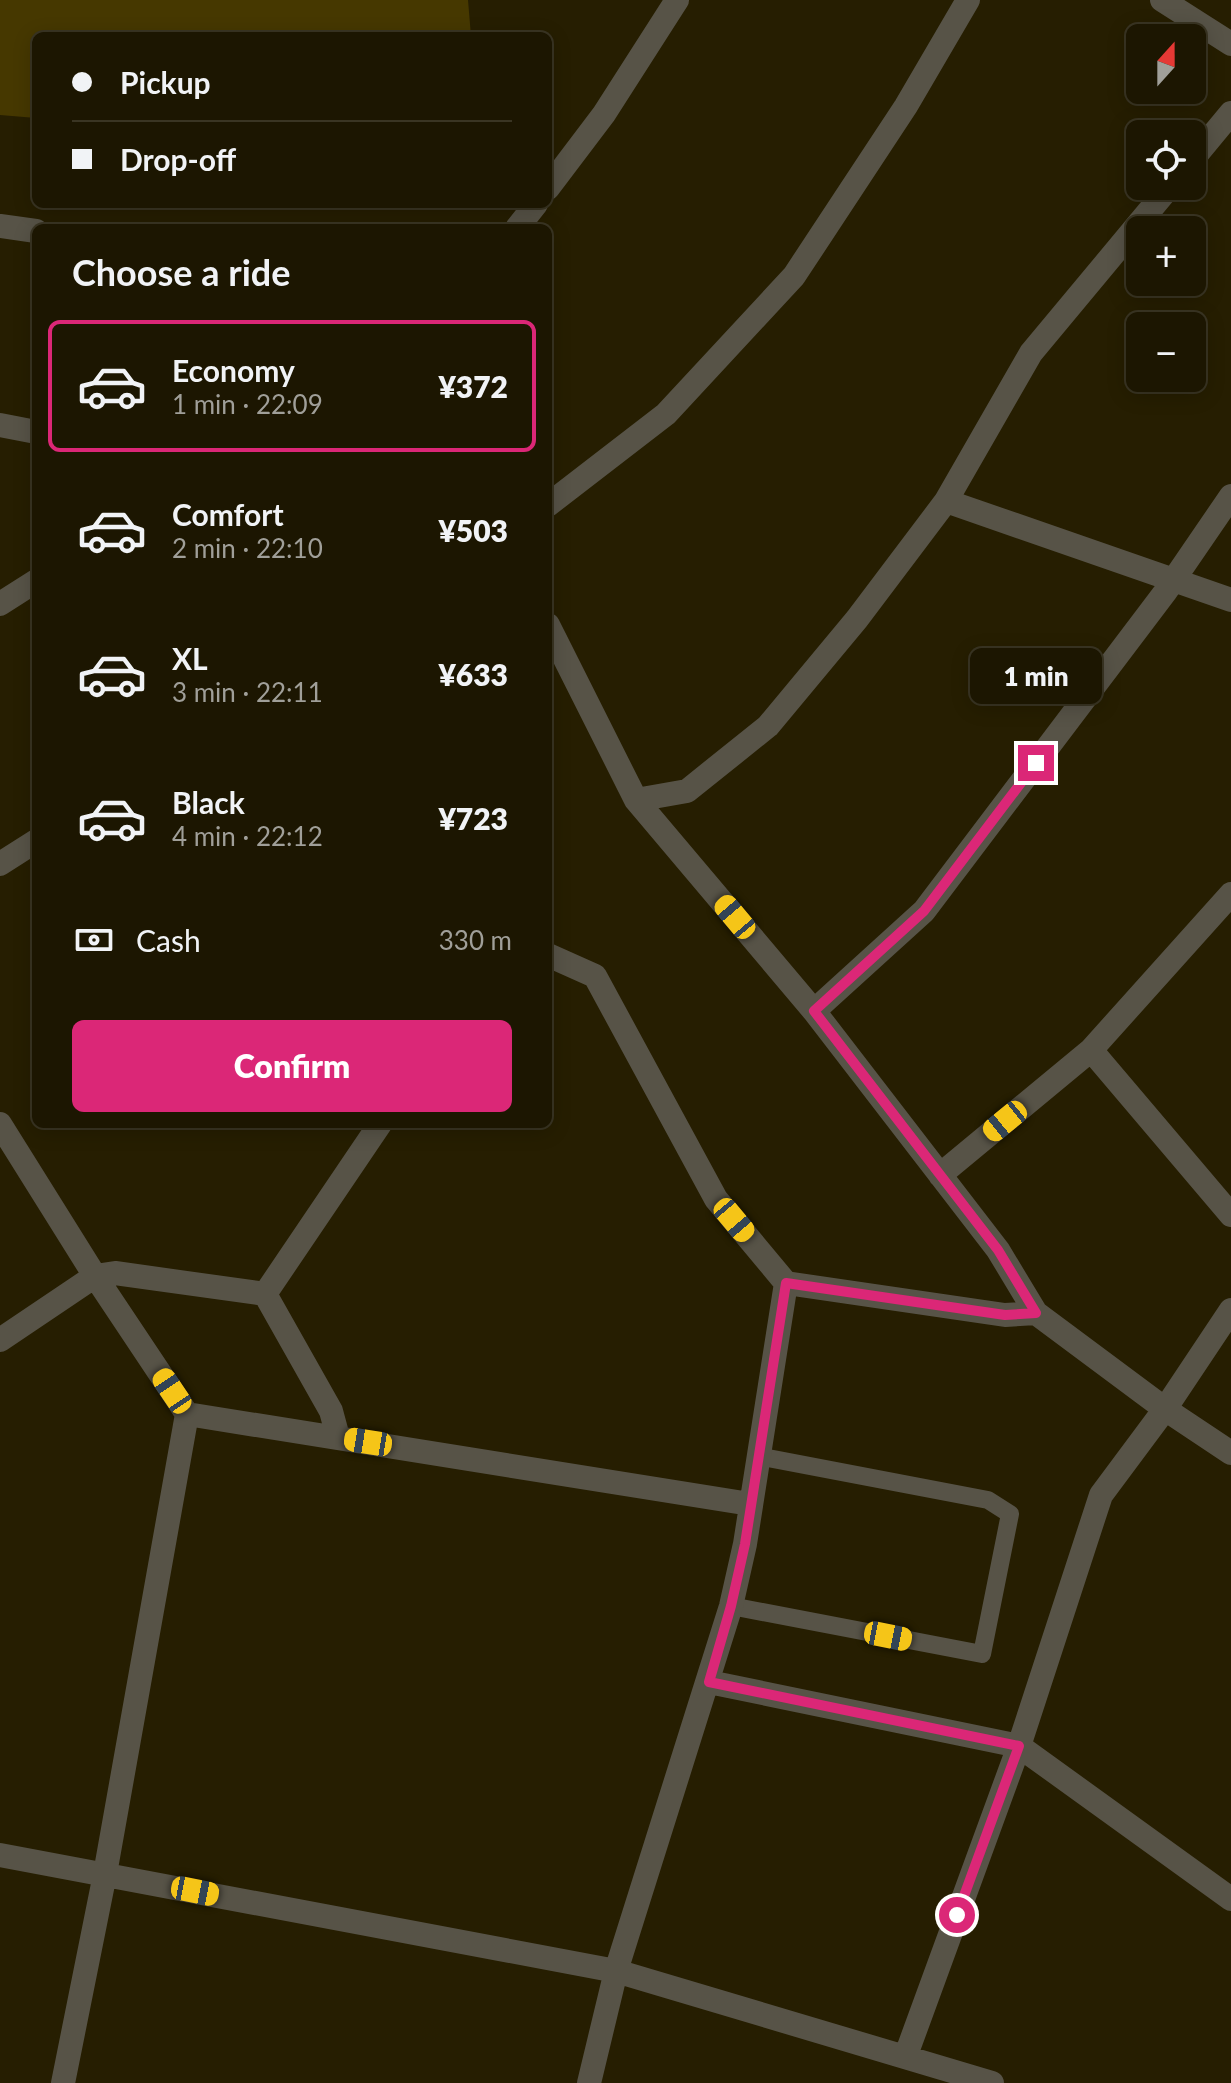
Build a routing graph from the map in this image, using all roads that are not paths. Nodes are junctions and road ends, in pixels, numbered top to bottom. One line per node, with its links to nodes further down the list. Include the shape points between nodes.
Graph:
1 (677, 0): 7 (street, via 604,114)
2 (968, 0): 17 (street, via 906,106 794,276 666,414)
3 (1162, 0): 4 (street)
4 (1231, 44)
5 (1231, 113): 6 (street)
6 (1206, 143)
7 (552, 183)
8 (1158, 200): 16 (street, via 1031,353)
9 (533, 208): 10 (street)
10 (520, 224)
11 (0, 226): 12 (street)
12 (32, 230)
13 (0, 425): 14 (street)
14 (32, 431)
15 (1231, 496): 18 (street)
16 (946, 501): 18 (street); 23 (street, via 768,726 687,791)
17 (552, 502)
18 (1175, 579): 20 (street); 28 (street, via 924,911)
19 (32, 584): 21 (street)
20 (1231, 600)
21 (0, 604)
22 (552, 633): 23 (street)
23 (636, 800): 28 (street)
24 (32, 844): 25 (street)
25 (0, 864)
26 (1231, 894): 29 (street)
27 (552, 957): 35 (street, via 595,976 716,1199)
28 (814, 1011): 32 (street)
29 (1091, 1050): 32 (street); 33 (street)
30 (0, 1124): 34 (street)
31 (377, 1128): 36 (street)
32 (940, 1175): 38 (street, via 998,1250)
33 (1231, 1215)
34 (95, 1276): 36 (street, via 115,1273); 39 (street); 41 (street)
35 (786, 1283): 38 (street, via 1005,1315); 44 (street)
36 (265, 1294): 42 (street, via 331,1411)
37 (1231, 1310): 40 (street)
38 (1036, 1313): 40 (street)
39 (0, 1340)
40 (1165, 1409): 43 (street); 48 (street, via 1101,1495)
41 (187, 1414): 42 (street); 50 (street)
42 (338, 1437): 45 (street)
43 (1231, 1453)
44 (757, 1456): 45 (street); 46 (lane, via 988,1500 1010,1514 982,1654)
45 (750, 1504): 46 (street)
46 (731, 1606): 47 (street)
47 (709, 1682): 48 (street); 52 (street)
48 (1019, 1746): 51 (street); 53 (street)
49 (0, 1855): 50 (street)
50 (105, 1874): 52 (street); 54 (street)
51 (1231, 1899)
52 (616, 1971): 53 (street); 55 (street)
53 (906, 2055): 56 (street)
54 (63, 2083)
55 (589, 2083)
56 (992, 2083)

